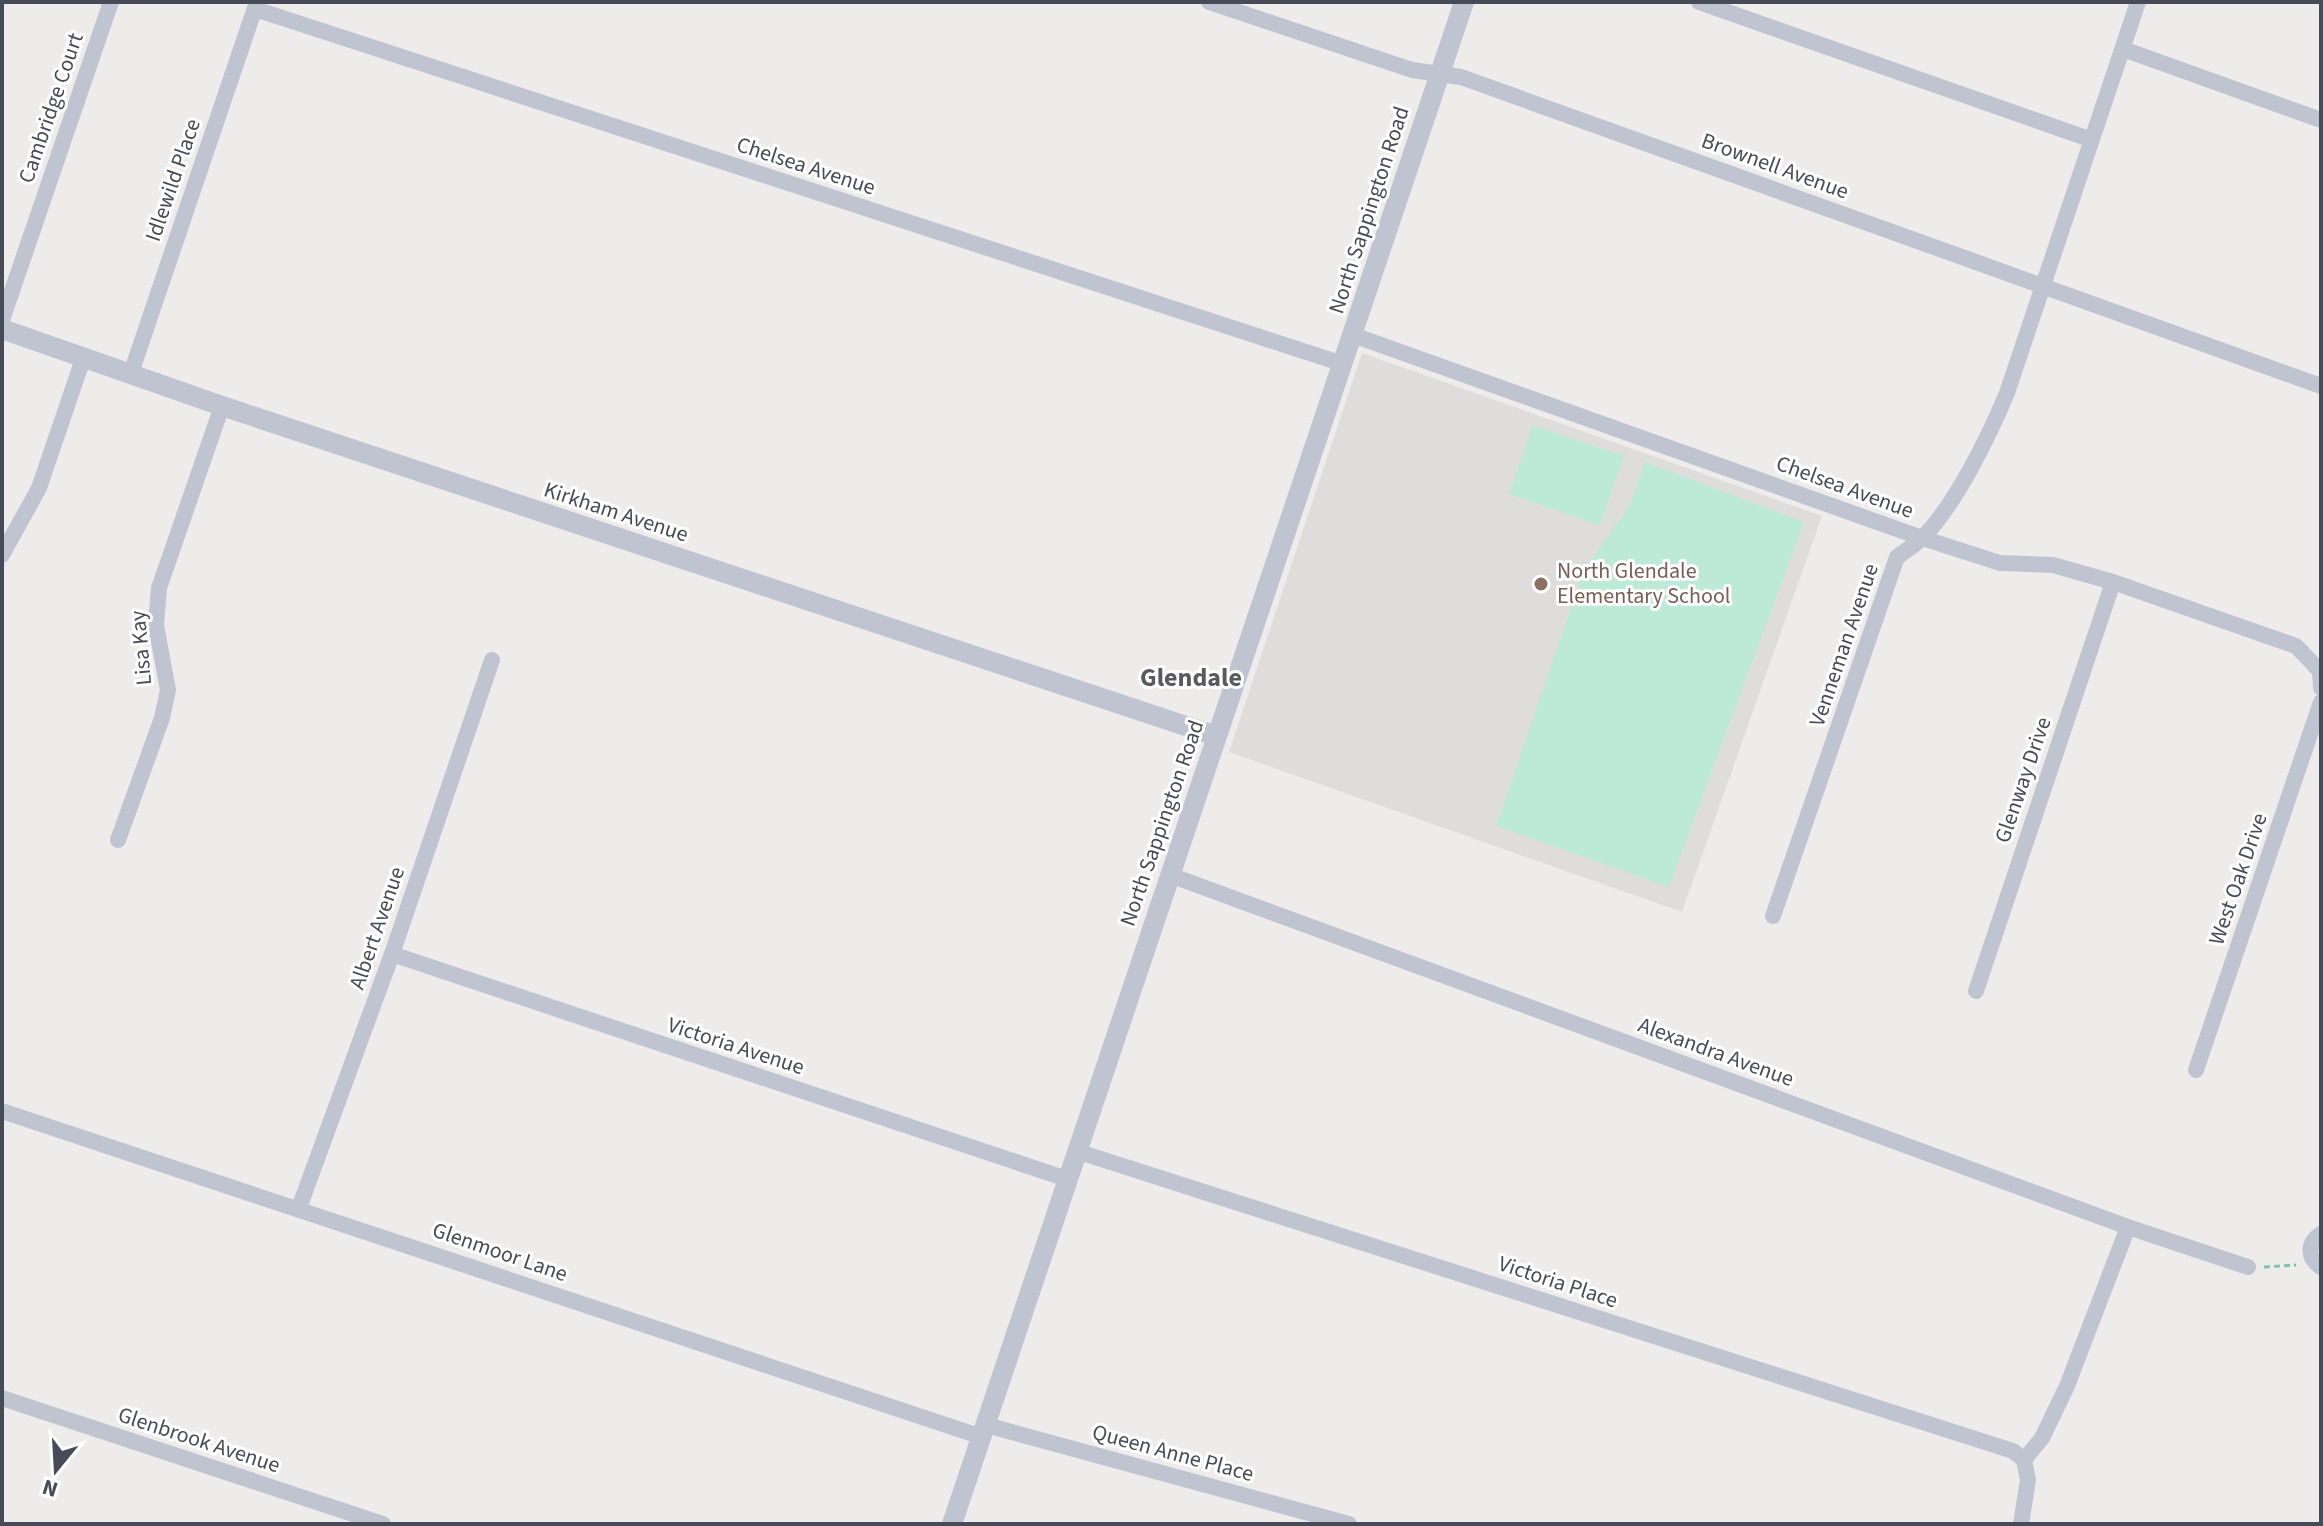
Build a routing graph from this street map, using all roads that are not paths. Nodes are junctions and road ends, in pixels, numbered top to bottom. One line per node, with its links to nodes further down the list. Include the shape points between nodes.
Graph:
1 (111, 2): 12 (street, Cambridge Court)
2 (1209, 2): 8 (street, Brownell Avenue, via 1412,70)
3 (1464, 2): 8 (street, North Sappington Road)
4 (1699, 2): 10 (street)
5 (2138, 2): 7 (street, Venneman Avenue)
6 (256, 6): 16 (street, Chelsea Avenue); 17 (street, Idlewild Place)
7 (2123, 49): 9 (street); 10 (street, Venneman Avenue)
8 (1440, 73): 11 (street, Brownell Avenue); 14 (street, North Sappington Road)
9 (2321, 120)
10 (2092, 140): 11 (street, Venneman Avenue)
11 (2043, 285): 18 (street, Brownell Avenue); 20 (street, Venneman Avenue, via 1991,430)
12 (2, 320)
13 (2, 329): 15 (street, Kirkham Avenue)
14 (1353, 335): 16 (street, North Sappington Road); 20 (street, Chelsea Avenue)
15 (84, 356): 17 (street, Kirkham Avenue); 21 (street, via 39,488)
16 (1343, 364): 27 (street, North Sappington Road)
17 (131, 373): 19 (street, Kirkham Avenue)
18 (2321, 386)
19 (222, 406): 27 (street, Kirkham Avenue); 28 (street, Lisa Kay, via 159,588 156,625 168,690)
20 (1922, 538): 22 (street, Chelsea Avenue, via 2000,563 2053,565); 30 (street, Venneman Avenue, via 1897,557)
21 (2, 555)
22 (2113, 582): 24 (street, Chelsea Avenue, via 2296,646); 32 (street, Glenway Drive)
23 (492, 660): 31 (street, Albert Avenue)
24 (2320, 671): 25 (street)
25 (2321, 688)
26 (2321, 702): 33 (street, West Oak Drive)
27 (1216, 736): 29 (street, North Sappington Road)
28 (118, 840)
29 (1170, 875): 35 (street, North Sappington Road); 38 (street, Alexandra Avenue)
30 (1773, 916)
31 (392, 954): 36 (street, Victoria Avenue); 37 (street, Albert Avenue)
32 (1976, 991)
33 (2196, 1070)
34 (2, 1111): 37 (street, Glenmoor Lane)
35 (1076, 1151): 36 (street, North Sappington Road); 44 (street, Victoria Place, via 2013,1451)
36 (1067, 1179): 43 (street, North Sappington Road)
37 (299, 1208): 43 (street, Glenmoor Lane)
38 (2128, 1227): 41 (street, Alexandra Avenue); 44 (street, via 2067,1386 2042,1438)
39 (2321, 1234): 40 (street, via 2310,1248)
40 (2317, 1263)
41 (2248, 1267)
42 (2, 1398): 45 (street, Glenbrook Avenue)
43 (984, 1431): 46 (street, North Sappington Road); 47 (street, Queen Anne Place)
44 (2024, 1460): 48 (street, via 2028,1480)
45 (383, 1524)
46 (952, 1524)
47 (1349, 1524)
48 (2021, 1524)

